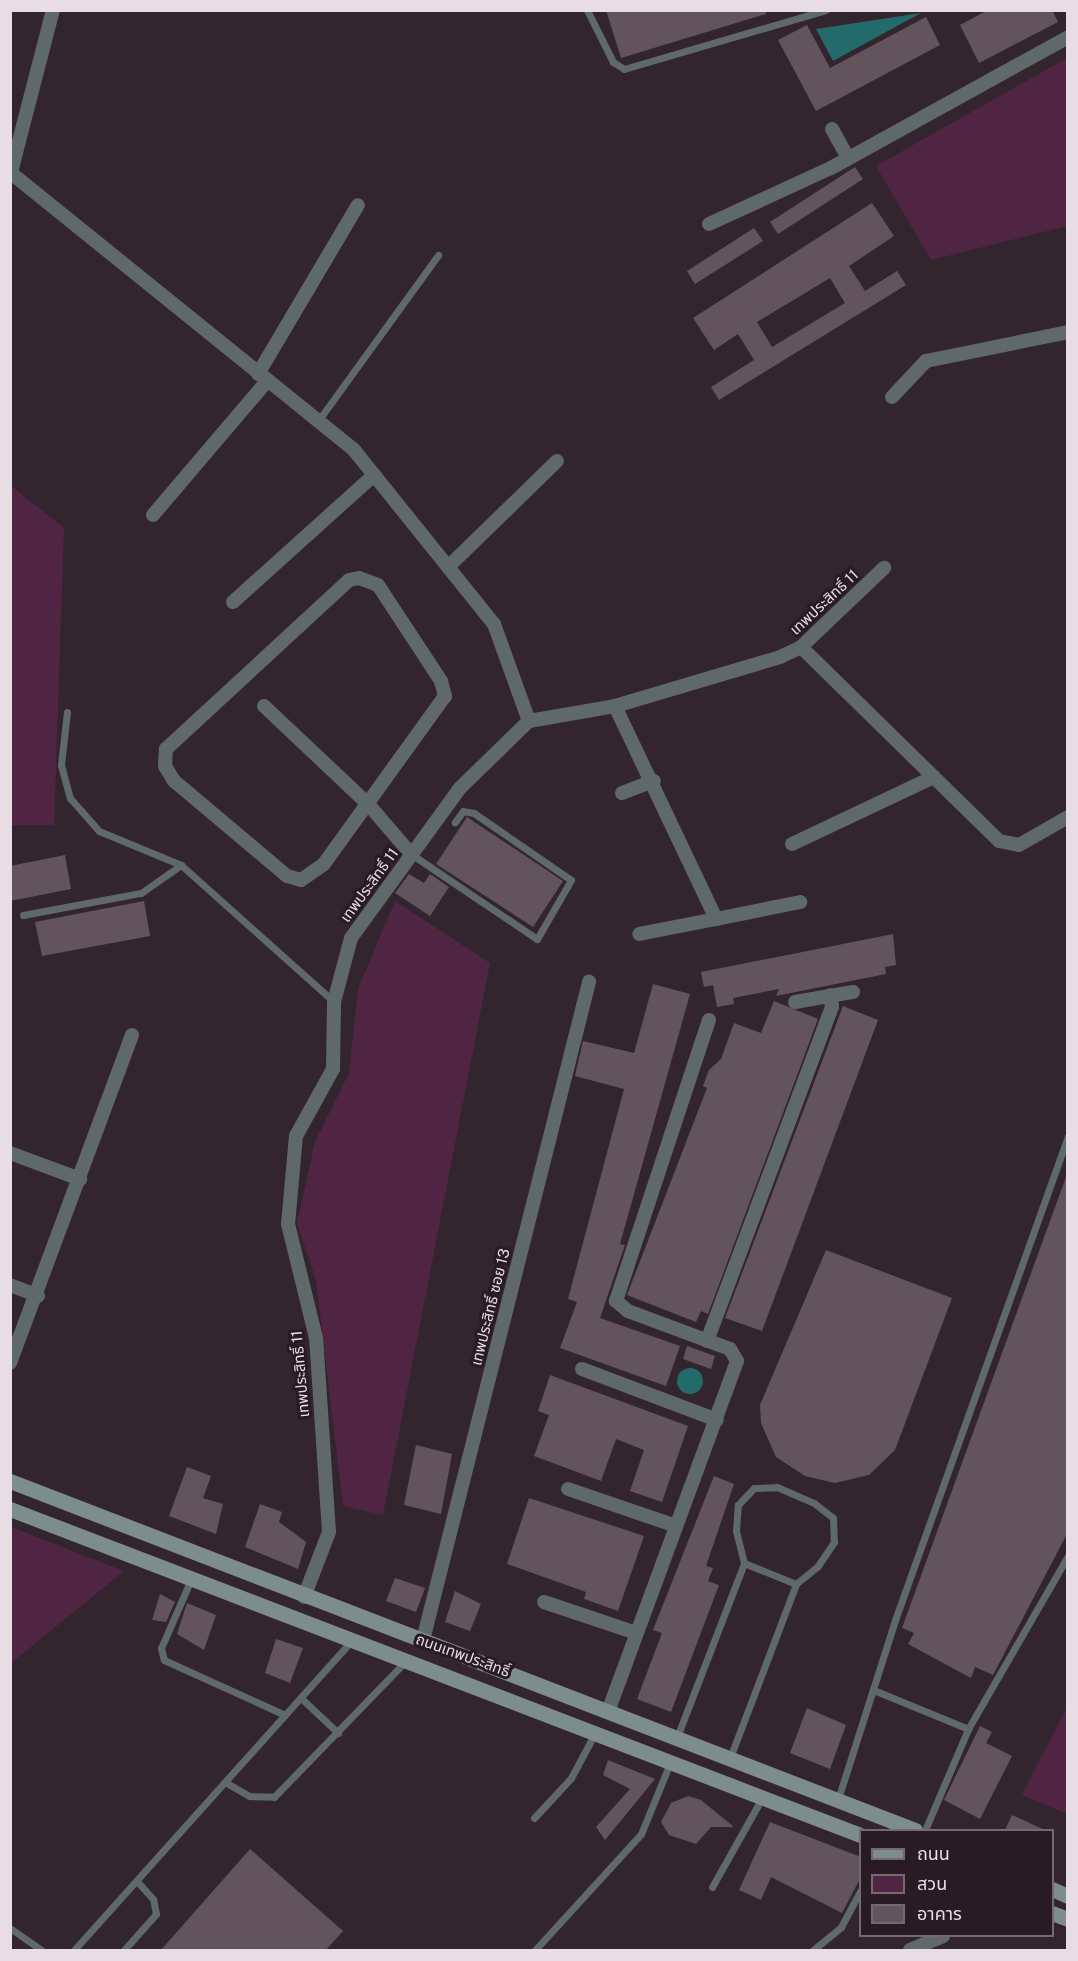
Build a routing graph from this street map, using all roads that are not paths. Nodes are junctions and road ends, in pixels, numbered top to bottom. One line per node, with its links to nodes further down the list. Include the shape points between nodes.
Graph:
1 (53, 10): 7 (street)
2 (587, 10): 3 (lane, via 613,62 624,69)
3 (826, 10)
4 (1068, 37): 6 (street)
5 (832, 129): 6 (street)
6 (848, 158): 9 (street)
7 (11, 175): 12 (street)
8 (358, 205): 12 (street)
9 (709, 224)
10 (438, 255): 14 (lane)
11 (1068, 332): 13 (street, via 926,362)
12 (262, 378): 14 (street); 17 (street)
13 (892, 397)
14 (318, 421): 16 (street)
15 (557, 461): 18 (street)
16 (374, 475): 18 (street); 20 (street)
17 (153, 515)
18 (448, 567): 25 (street, via 494,624)
19 (884, 568): 21 (street, เทพประสิทธิ์ 11)
20 (233, 602)
21 (801, 647): 23 (street, เทพประสิทธิ์ 11); 26 (street)
22 (264, 706): 29 (street)
23 (615, 706): 25 (street, เทพประสิทธิ์ 11); 27 (street)
24 (67, 712): 34 (lane, via 61,765 70,798 99,831)
25 (529, 721): 33 (street, เทพประสิทธิ์ 11, via 460,788)
26 (934, 777): 30 (street, via 1009,848); 32 (street)
27 (654, 782): 28 (street); 37 (street)
28 (622, 792)
29 (368, 804): 29 (street, via 445,696 441,681 378,585 359,578 349,580 176,735 166,749 165,766 174,781 287,876 301,880 324,864); 33 (street)
30 (1068, 817)
31 (455, 822): 33 (lane, via 463,811 474,813 571,880 537,939)
32 (792, 844)
33 (411, 854): 42 (street, เทพประสิทธิ์ 11, via 351,938)
34 (181, 866): 36 (lane, via 141,893); 42 (lane)
35 (800, 902): 37 (street)
36 (23, 915)
37 (716, 920): 38 (street)
38 (639, 934)
39 (589, 982): 67 (street, เทพประสิทธิ์ ซอย 13)
40 (853, 992): 41 (street)
41 (830, 995): 43 (street); 51 (street, via 832,1007)
42 (334, 1002): 63 (street, เทพประสิทธิ์ 11, via 333,1069 296,1136 288,1224 316,1338 328,1532)
43 (795, 1002)
44 (709, 1020): 51 (street, via 616,1301 628,1311)
45 (132, 1035): 48 (street)
46 (1068, 1136): 69 (lane, via 895,1620)
47 (10, 1153): 48 (street)
48 (80, 1179): 50 (street)
49 (10, 1285): 50 (street)
50 (38, 1296): 52 (street)
51 (708, 1341): 54 (street, via 730,1349 737,1361)
52 (10, 1363)
53 (582, 1369): 54 (street)
54 (717, 1420): 58 (street)
55 (10, 1481): 63 (main road, ถนนเทพประสิทธิ์)
56 (568, 1489): 58 (street)
57 (10, 1509): 61 (main road, ถนนเทพประสิทธิ์)
58 (676, 1526): 65 (street)
59 (1068, 1556): 73 (lane)
60 (744, 1563): 62 (lane); 62 (lane, via 736,1531 738,1505 754,1488 777,1487 814,1503 833,1518 834,1542 818,1566); 76 (lane)
61 (192, 1577): 66 (main road, ถนนเทพประสิทธิ์); 72 (lane, via 161,1648 164,1660)
62 (795, 1584): 77 (lane)
63 (304, 1597): 67 (main road, ถนนเทพประสิทธิ์)
64 (544, 1602): 65 (street)
65 (636, 1633): 71 (street)
66 (354, 1639): 68 (main road, ถนนเทพประสิทธิ์); 70 (lane)
67 (423, 1640): 71 (main road, ถนนเทพประสิทธิ์)
68 (407, 1659): 74 (main road, ถนนเทพประสิทธิ์); 75 (lane)
69 (876, 1691): 73 (lane); 81 (lane)
70 (301, 1698): 72 (lane); 75 (lane)
71 (609, 1709): 76 (main road, ถนนเทพประสิทธิ์)
72 (285, 1715): 79 (lane)
73 (968, 1729): 84 (lane)
74 (596, 1731): 78 (main road, ถนนเทพประสิทธิ์); 82 (lane, via 571,1778)
75 (338, 1733): 79 (lane, via 274,1797 249,1797)
76 (677, 1737): 77 (main road, ถนนเทพประสิทธิ์)
77 (730, 1758): 81 (main road, ถนนเทพประสิทธิ์)
78 (671, 1759): 80 (main road, ถนนเทพประสิทธิ์); 98 (lane, via 641,1834)
79 (225, 1782): 86 (lane)
80 (763, 1796): 85 (main road, ถนนเทพประสิทธิ์); 87 (lane)
81 (838, 1799): 83 (main road, ถนนเทพประสิทธิ์)
82 (534, 1818)
83 (913, 1829)
84 (925, 1829)
85 (859, 1834)
86 (137, 1881): 96 (lane); 97 (lane, via 153,1899 156,1914)
87 (712, 1887)
88 (1054, 1889): 90 (main road)
89 (859, 1896): 99 (lane, via 841,1928)
90 (1068, 1896)
91 (1054, 1913): 92 (main road)
92 (1068, 1919)
93 (10, 1928): 95 (lane)
94 (939, 1937): 100 (street)
95 (41, 1950)
96 (75, 1950)
97 (124, 1950)
98 (535, 1950)
99 (813, 1950)
100 (910, 1950)

